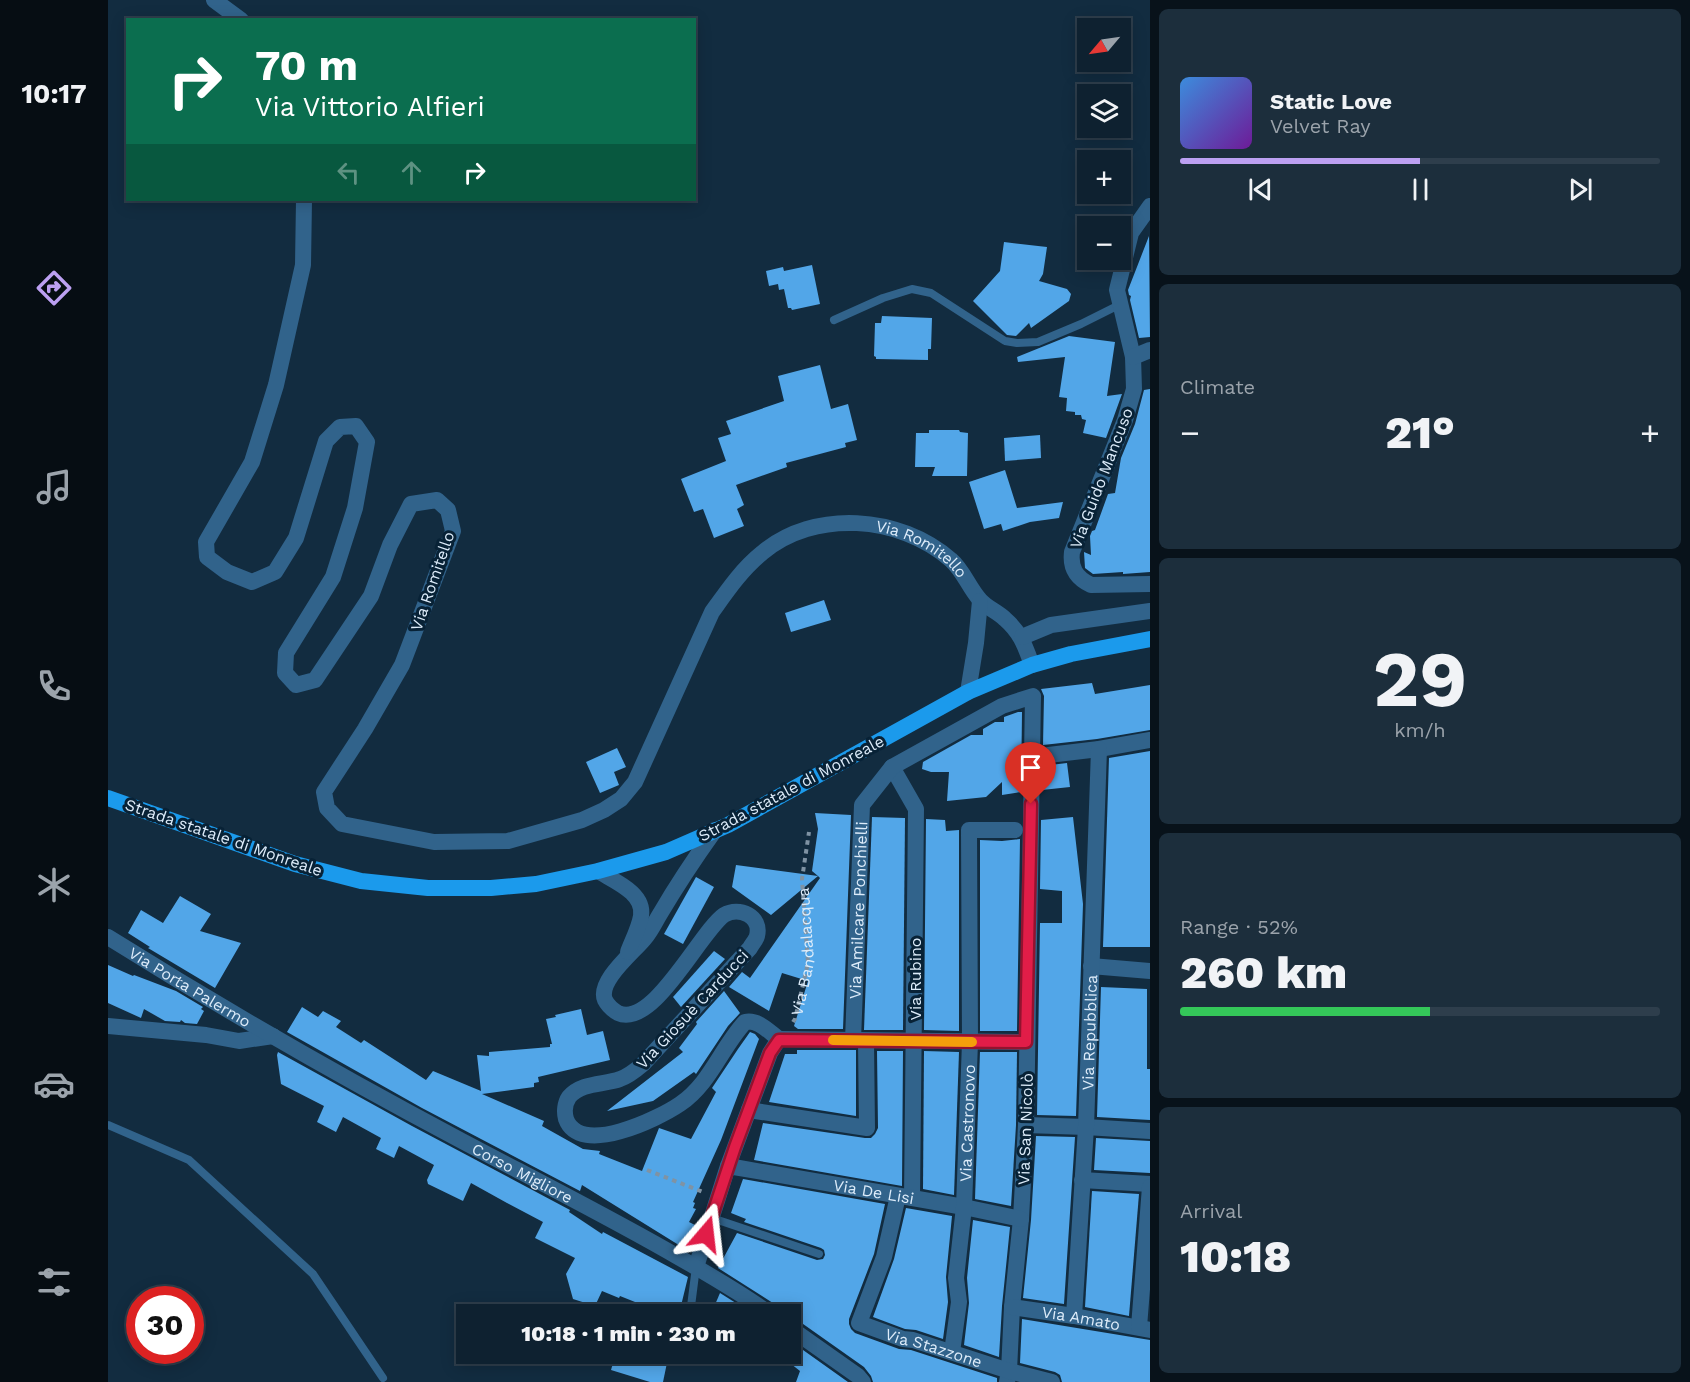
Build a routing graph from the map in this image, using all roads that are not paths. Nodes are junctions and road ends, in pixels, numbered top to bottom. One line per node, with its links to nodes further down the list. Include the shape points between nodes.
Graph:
1 (214, 0): 2 (street)
2 (238, 18)
3 (304, 201): 10 (street, Via Romitello, via 303,265 276,385 252,462 206,542 207,557 227,572 252,582 275,572 296,538 326,441 340,427 356,426 367,442 355,508 333,577 286,653 285,673 296,685 315,680 371,596 411,504 436,500 448,510 453,531 402,664 324,792 327,808 342,824 434,842 508,840 604,810 621,799 635,782 712,612 725,593 762,552 796,532 843,523 896,530 924,541 952,561)
4 (1150, 206): 5 (street, Via Guido Mancuso, via 1131,233 1117,290)
5 (1119, 304): 6 (lane, via 1038,342 1017,344 1005,341 931,293 912,289); 8 (street, Via Guido Mancuso)
6 (834, 321)
7 (1150, 350): 8 (street)
8 (1133, 357): 9 (street, Via Guido Mancuso, via 1134,389 1125,420 1071,560 1077,576 1091,585)
9 (1150, 584)
10 (980, 601): 12 (street); 15 (street)
11 (1150, 611): 12 (street, via 1051,625)
12 (1022, 637): 14 (street)
13 (1150, 639): 14 (main road, Strada statale di Monreale)
14 (1032, 665): 15 (main road, Strada statale di Monreale)
15 (968, 692): 22 (main road, Strada statale di Monreale)
16 (1033, 696): 19 (street, Via San Nicolò); 20 (street, Via Amilcare Ponchielli, via 1002,706)
17 (1150, 740): 18 (street)
18 (1099, 749): 19 (street); 27 (street, Via Repubblica)
19 (1032, 757): 35 (street, Via San Nicolò)
20 (892, 767): 32 (street, Via Amilcare Ponchielli, via 862,805); 33 (street, Via Rubino, via 916,809)
21 (108, 798): 24 (main road, Strada statale di Monreale, via 295,864 361,881 428,888 491,888 537,884)
22 (715, 830): 24 (main road, Strada statale di Monreale, via 666,852); 26 (street, Via Giosuè Carducci, via 646,936)
23 (1014, 830): 34 (street, Via Castronovo, via 969,830)
24 (598, 871): 26 (street, via 630,891 641,909)
25 (108, 936): 30 (street, Via Porta Palermo)
26 (624, 961): 31 (street, Via Giosuè Carducci, via 604,989 605,999 621,1015 633,1014 646,1006 674,980 722,917 742,911 756,924 757,936 750,948 643,1064 621,1079 588,1086 569,1097 565,1115 578,1134 612,1134 681,1104 697,1089 745,1022 757,1022)
27 (1090, 966): 28 (street); 39 (street, Via Repubblica)
28 (1150, 971)
29 (108, 1026): 30 (street, via 239,1041)
30 (273, 1036): 49 (street, Corso Migliore)
31 (779, 1040): 32 (street); 36 (street, via 770,1053)
32 (859, 1041): 33 (street); 36 (street, Via Amilcare Ponchielli, via 867,1128)
33 (914, 1041): 34 (street); 44 (street, Via Rubino)
34 (970, 1042): 35 (street); 45 (street, Via Castronovo)
35 (1026, 1042): 38 (street, Via San Nicolò)
36 (749, 1110): 41 (street)
37 (108, 1125): 59 (lane, via 189,1160 313,1274)
38 (1026, 1125): 39 (street); 47 (street, Via San Nicolò)
39 (1086, 1127): 40 (street); 42 (street, Via Repubblica)
40 (1150, 1131)
41 (728, 1166): 44 (street, Via De Lisi); 46 (street)
42 (1082, 1180): 43 (street); 53 (street, Via Repubblica)
43 (1150, 1185): 55 (street)
44 (905, 1197): 45 (street, Via De Lisi); 54 (street, Via Rubino)
45 (964, 1207): 47 (street, Via De Lisi); 57 (street, Via Castronovo)
46 (711, 1218): 48 (lane); 49 (street)
47 (1021, 1219): 52 (street, Via San Nicolò)
48 (819, 1254)
49 (696, 1267): 50 (lane); 51 (street, Corso Migliore)
50 (691, 1304)
51 (757, 1304)
52 (1012, 1307): 53 (street, Via Amato); 58 (street, Via San Nicolò)
53 (1074, 1316): 55 (street, Via Amato)
54 (860, 1323): 57 (street, Via Stazzone)
55 (1144, 1328)
56 (801, 1336): 60 (street)
57 (952, 1352): 58 (street, Via Stazzone)
58 (1008, 1376): 61 (street, Via Stazzone)
59 (382, 1378)
60 (863, 1382)
61 (1052, 1382)

